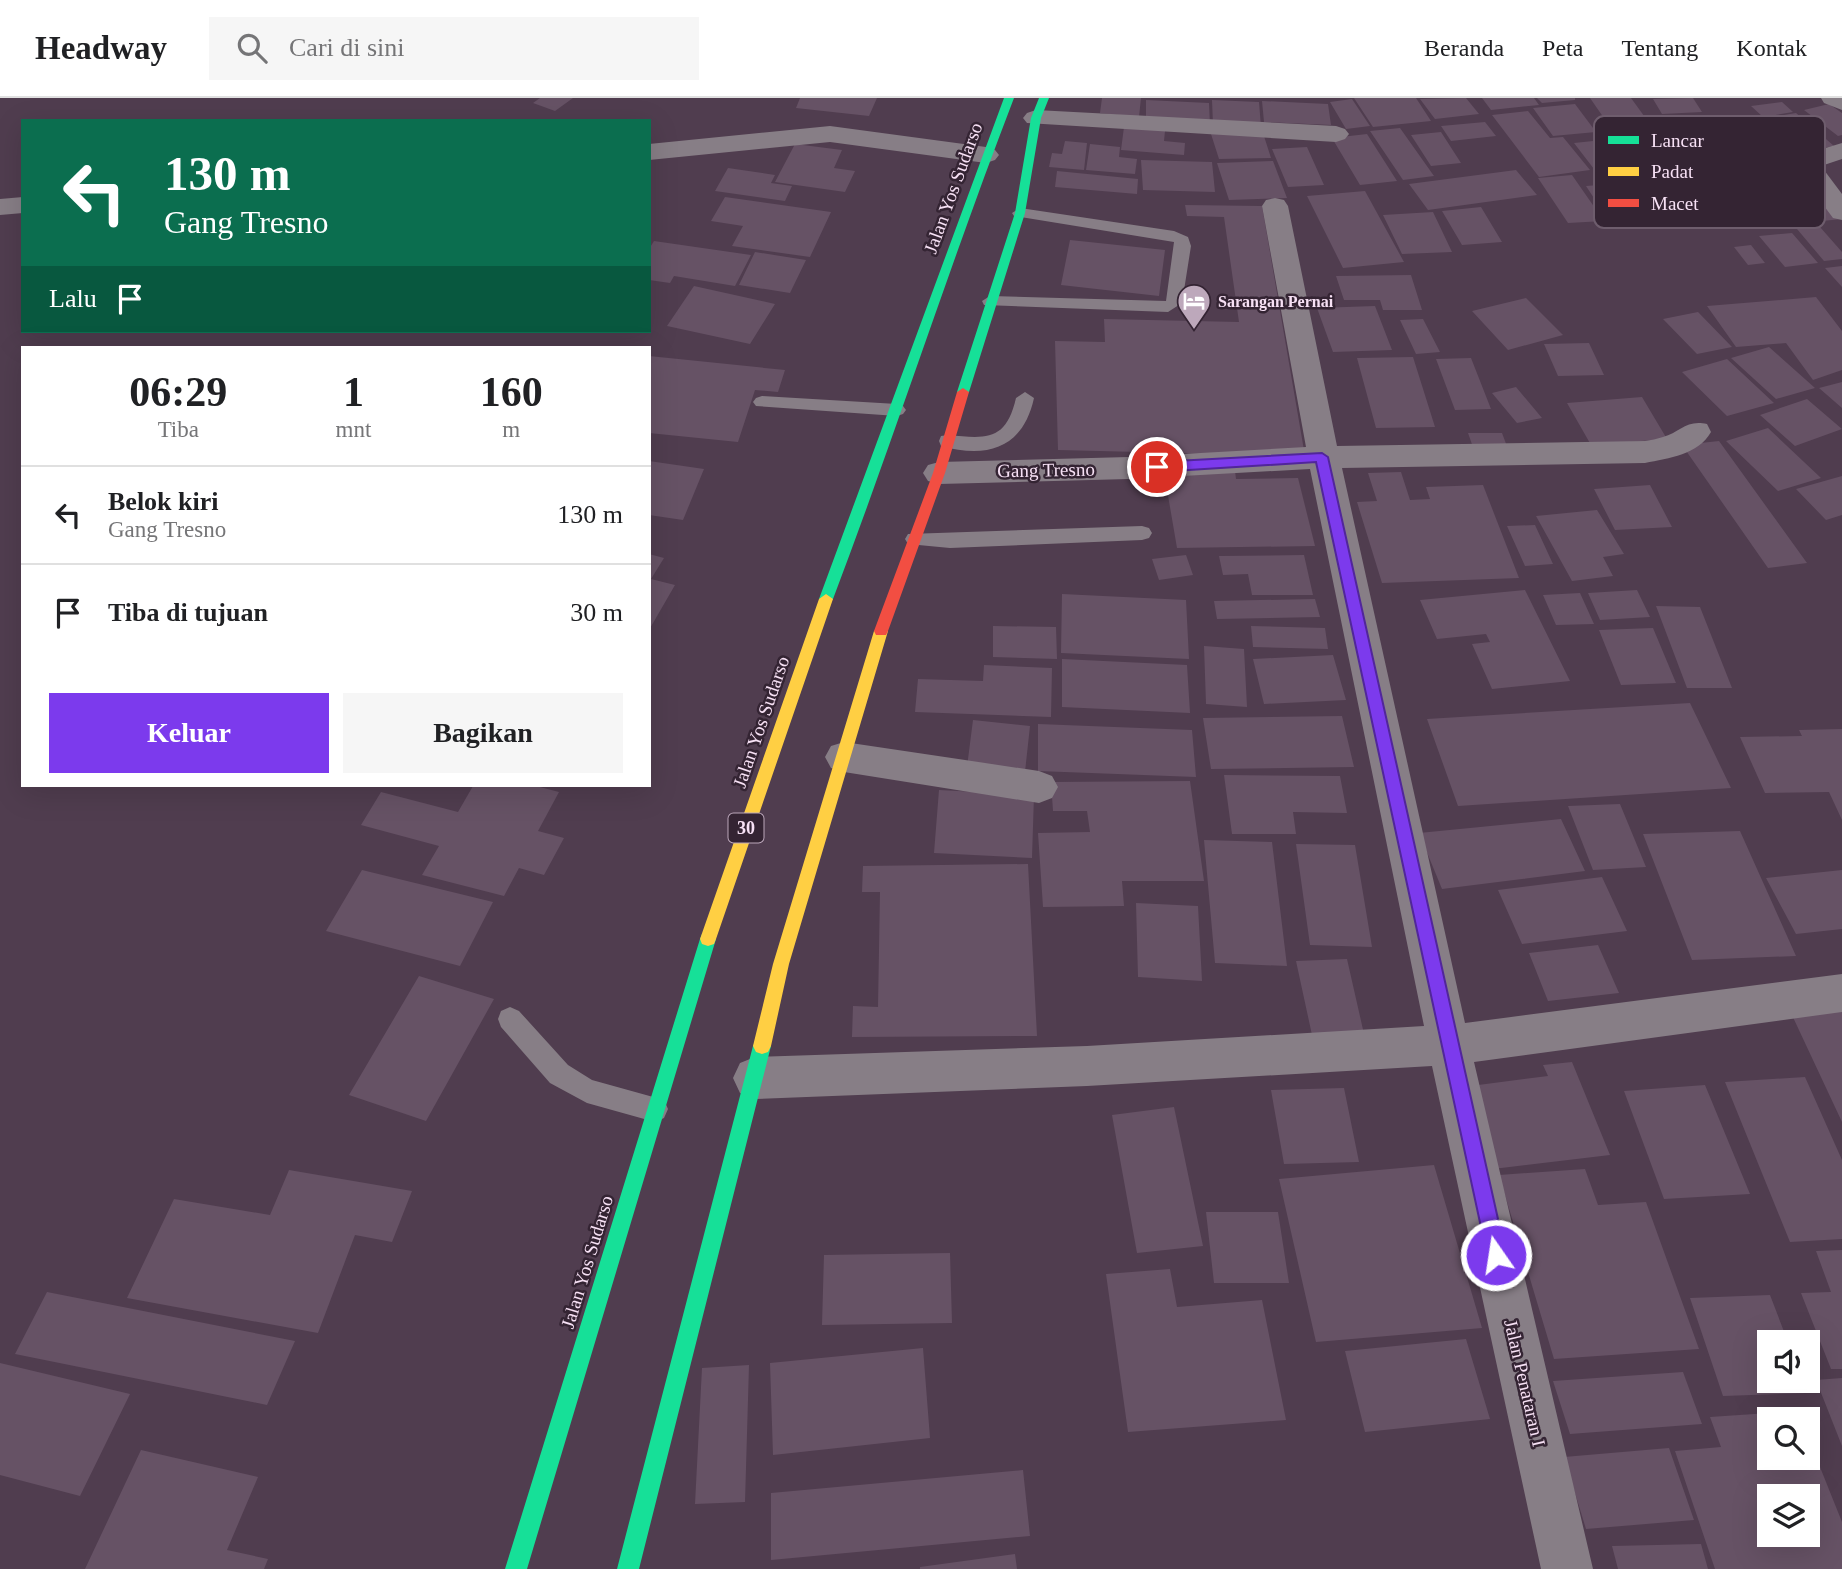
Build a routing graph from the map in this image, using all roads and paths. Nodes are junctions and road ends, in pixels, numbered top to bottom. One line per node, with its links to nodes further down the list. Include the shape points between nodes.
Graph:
1 (1009, 98): 8 (highway, Jalan Yos Sudarso / 30)
2 (1833, 98): 3 (street)
3 (1842, 103)
4 (1040, 108): 5 (street); 14 (highway)
5 (1336, 134)
6 (1842, 151): 9 (street)
7 (651, 152): 8 (street, via 830,134)
8 (986, 155): 19 (highway, Jalan Yos Sudarso / 30, via 974,207)
9 (1825, 157)
10 (1825, 189): 15 (street)
11 (21, 205): 13 (street)
12 (1275, 206): 22 (street, Jalan Penataran I)
13 (0, 207)
14 (1014, 212): 16 (highway); 16 (lane, via 1182,240 1174,303 1168,307)
15 (1842, 212)
16 (990, 301): 21 (highway)
17 (1025, 398): 21 (lane, via 1017,428 1002,440 973,444)
18 (762, 402): 19 (lane)
19 (897, 410): 32 (highway, Jalan Yos Sudarso / 30, via 724,890)
20 (1696, 432): 22 (street, Gang Tresno, via 1674,446 1645,452)
21 (948, 440): 23 (highway)
22 (1322, 457): 23 (street, Gang Tresno); 30 (street, Jalan Penataran I)
23 (939, 472): 25 (highway)
24 (1142, 533): 25 (lane)
25 (915, 539): 26 (highway, via 885,618)
26 (844, 757): 27 (street); 31 (highway, via 781,964)
27 (1039, 787)
28 (1842, 993): 30 (street)
29 (510, 1019): 32 (lane, via 559,1074 587,1091)
30 (1449, 1045): 31 (street, via 1087,1066); 35 (street, Jalan Penataran I)
31 (755, 1078): 34 (highway)
32 (655, 1109): 33 (highway, Jalan Yos Sudarso / 30)
33 (516, 1569)
34 (628, 1569)
35 (1567, 1569)

